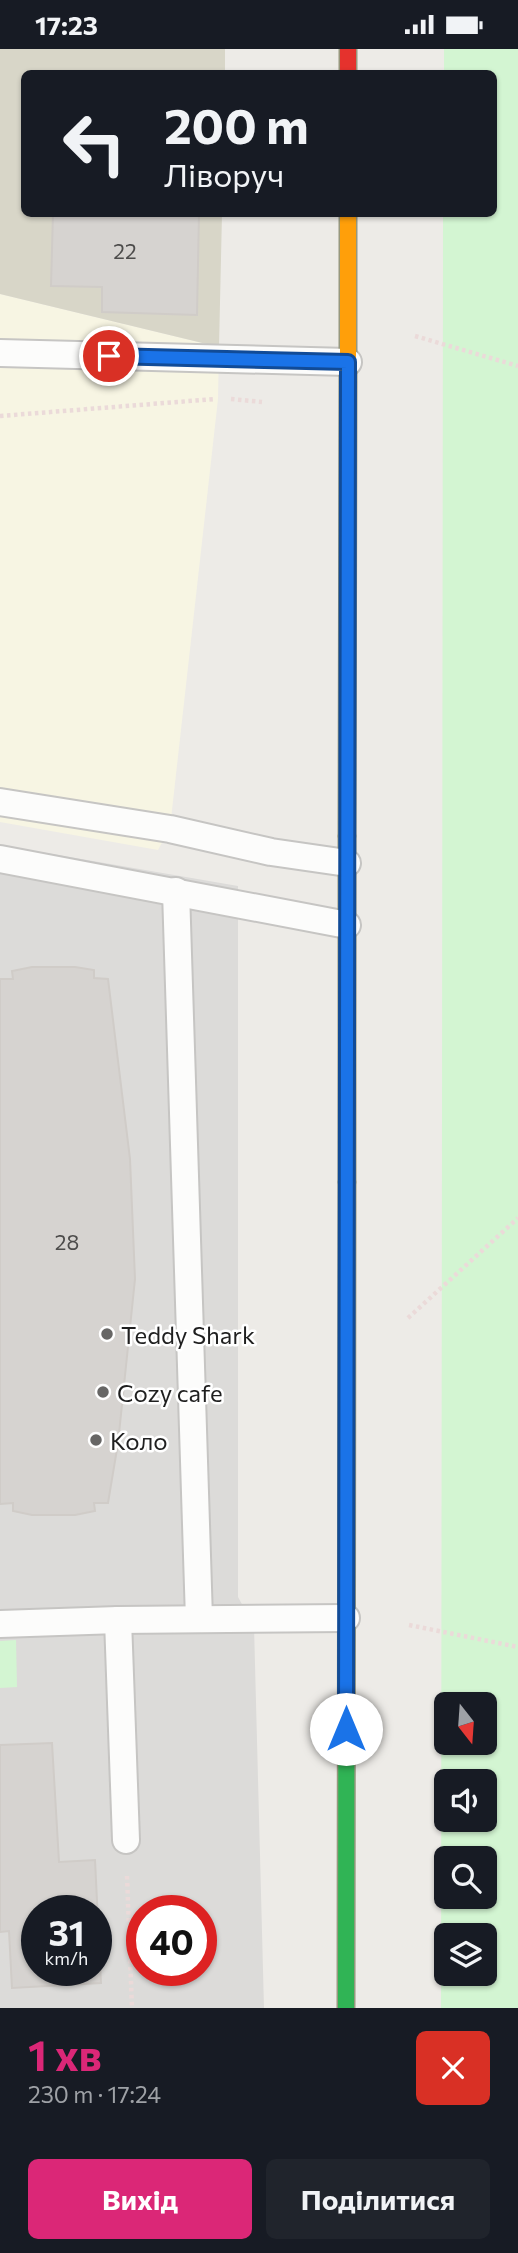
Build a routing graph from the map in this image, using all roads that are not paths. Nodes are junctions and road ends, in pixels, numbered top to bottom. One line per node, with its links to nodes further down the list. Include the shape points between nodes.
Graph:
1 (348, 49): 2 (street)
2 (348, 70)
3 (348, 217): 5 (street)
4 (0, 353): 5 (lane)
5 (348, 362): 8 (street)
6 (0, 802): 8 (lane, via 170,828 271,852)
7 (0, 859): 9 (lane)
8 (347, 863): 10 (street)
9 (176, 891): 10 (lane); 12 (lane)
10 (347, 925): 11 (street)
11 (346, 1618): 12 (lane); 16 (street)
12 (199, 1619): 13 (lane)
13 (118, 1620): 14 (lane); 15 (lane)
14 (0, 1624)
15 (126, 1840)
16 (346, 2008)

